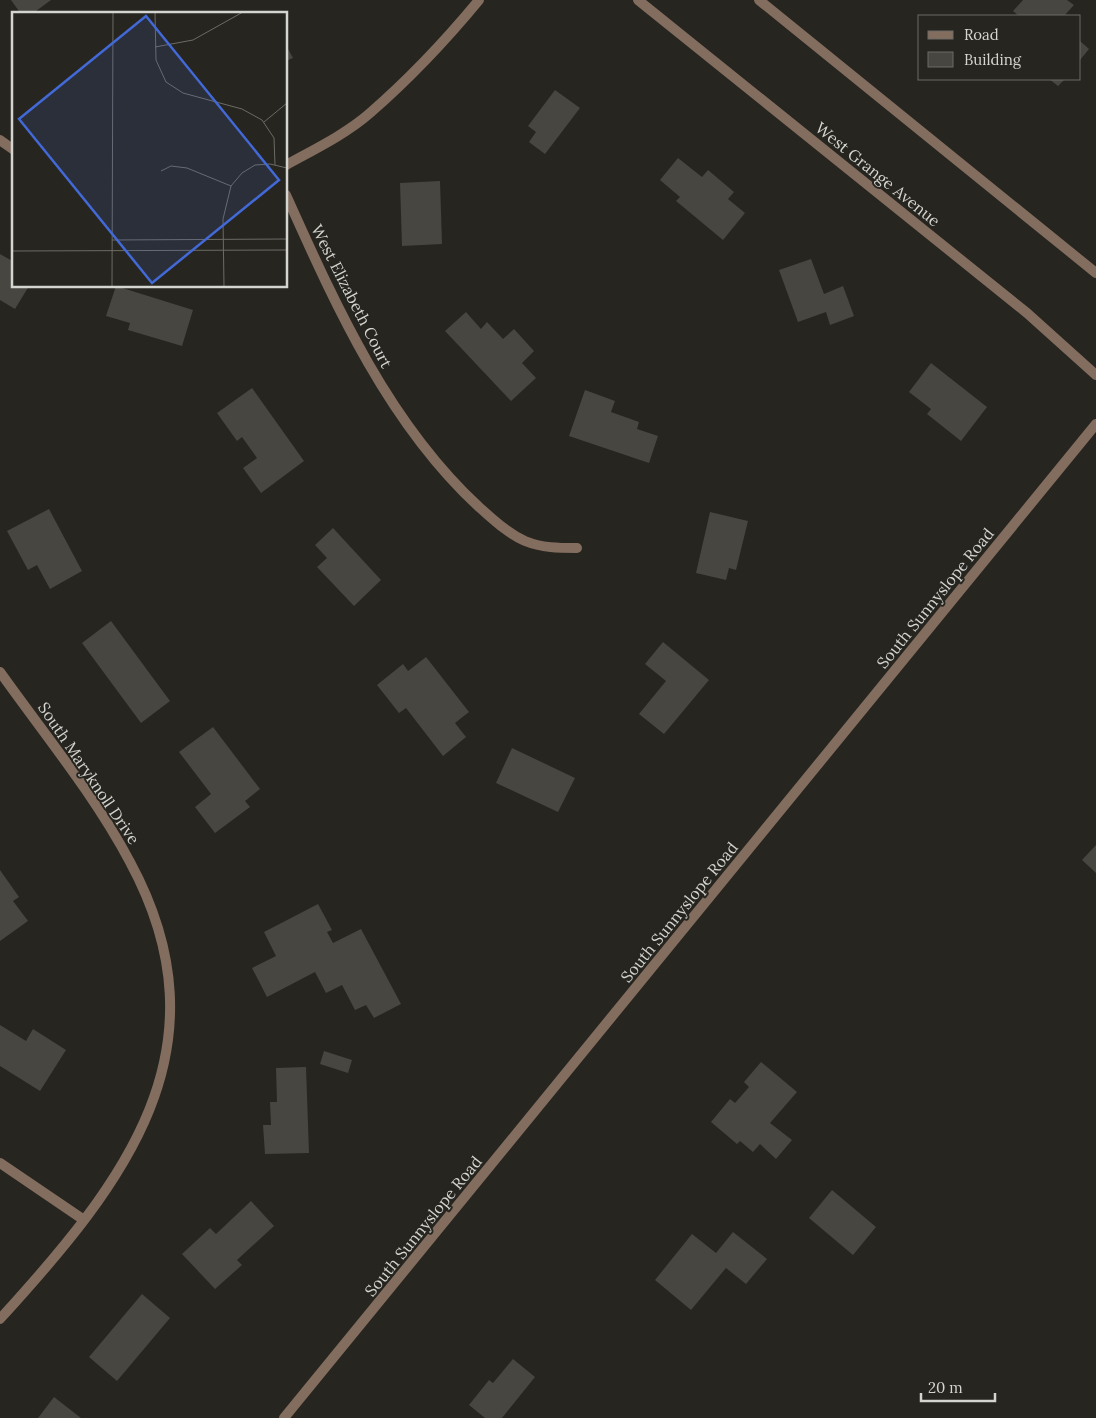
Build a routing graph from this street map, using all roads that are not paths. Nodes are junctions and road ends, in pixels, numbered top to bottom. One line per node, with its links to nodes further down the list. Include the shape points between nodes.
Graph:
1 (479, 0): 6 (street, via 453,32 370,113 340,135)
2 (638, 0): 9 (street, West Grange Avenue, via 1019,307)
3 (759, 0): 8 (street)
4 (0, 140): 5 (street)
5 (12, 149)
6 (288, 164)
7 (288, 199): 11 (street, West Elizabeth Court, via 328,289 372,372 426,449 461,490 501,527 545,547)
8 (1096, 274)
9 (1096, 375)
10 (1096, 424): 16 (street, South Sunnyslope Road)
11 (577, 548)
12 (0, 672): 14 (street, South Maryknoll Drive, via 100,811 130,862 153,912 166,953 170,1035 162,1075 133,1148 108,1190)
13 (0, 1162): 14 (street)
14 (84, 1220): 15 (street, South Maryknoll Drive)
15 (0, 1319)
16 (284, 1418)

